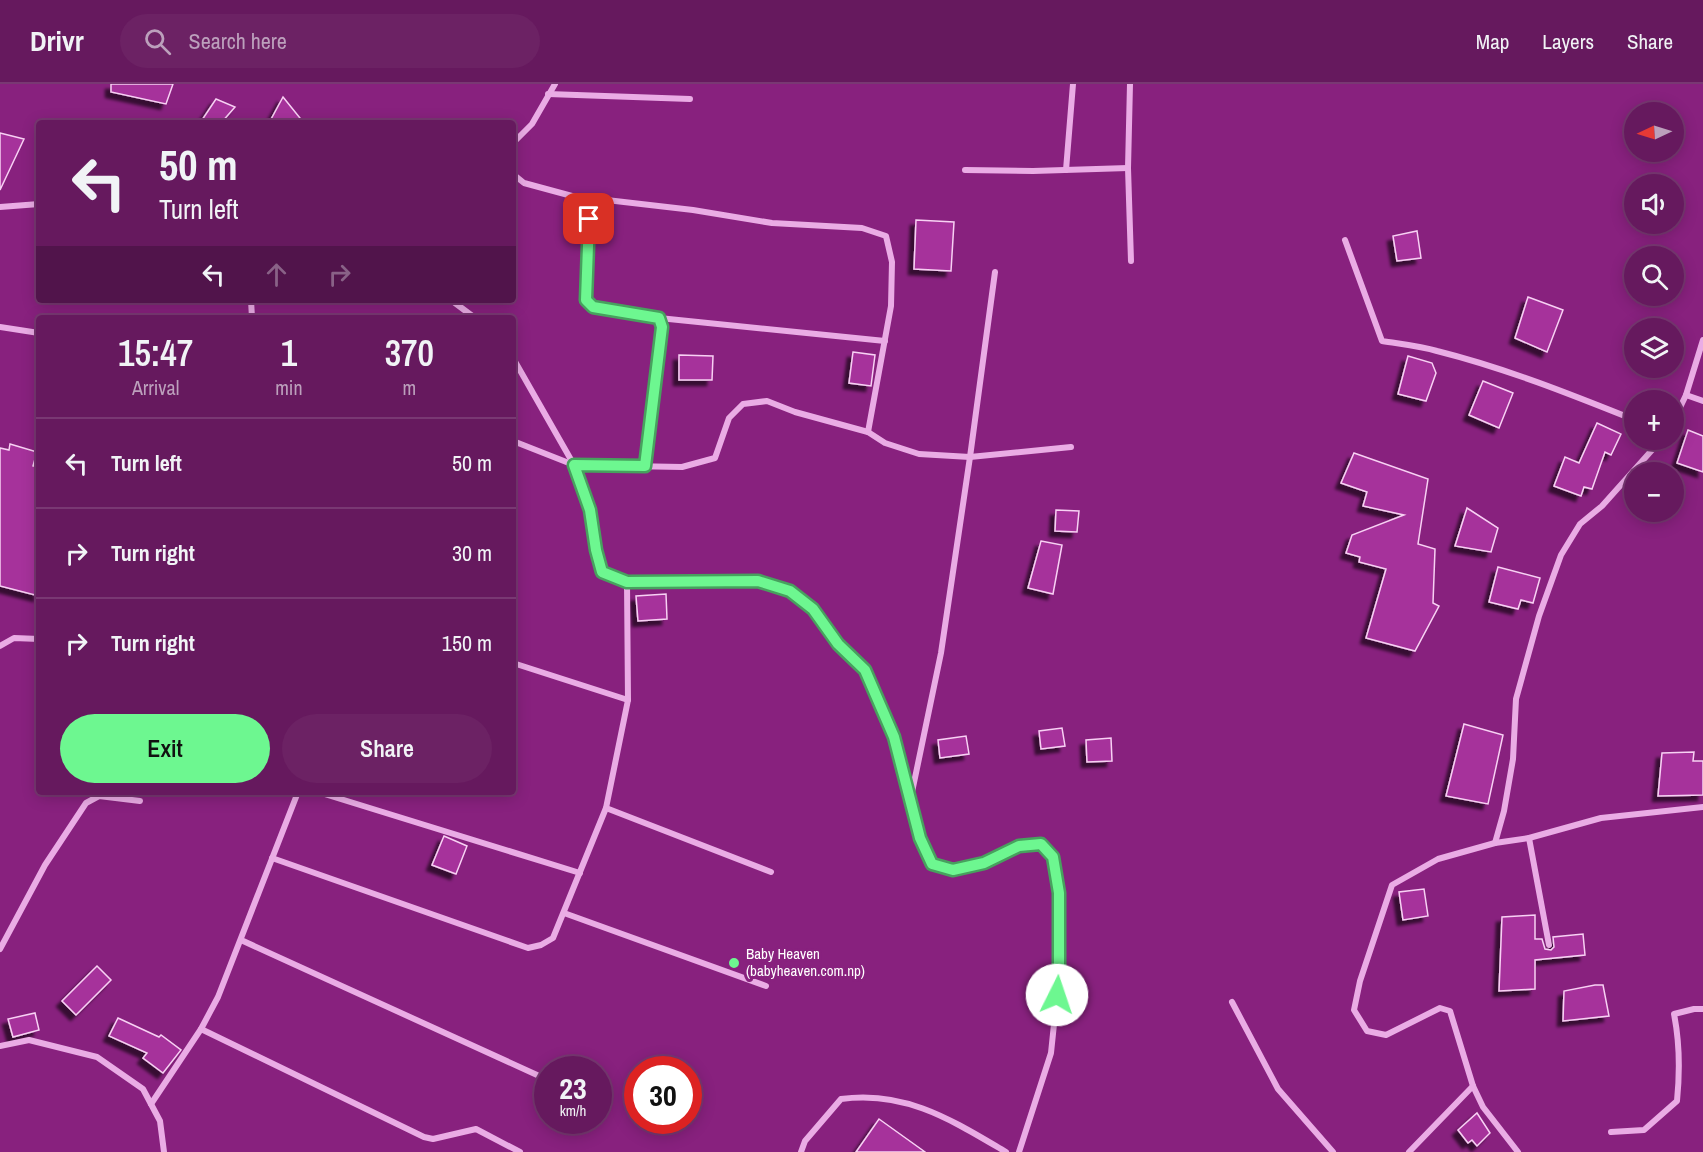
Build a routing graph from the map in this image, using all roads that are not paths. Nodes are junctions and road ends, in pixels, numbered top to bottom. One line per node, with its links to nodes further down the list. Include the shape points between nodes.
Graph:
1 (555, 84): 4 (street)
2 (1073, 84): 9 (street)
3 (1130, 84): 7 (street)
4 (548, 94): 5 (street); 6 (street, via 532,124)
5 (690, 99)
6 (516, 140)
7 (1128, 168): 9 (street); 15 (street)
8 (965, 170): 9 (street)
9 (1066, 170)
10 (516, 176): 11 (street, via 524,183)
11 (590, 199): 19 (street, via 586,300 593,307); 23 (street, via 693,210 772,224 862,228 886,236 892,262)
12 (36, 204): 13 (street)
13 (0, 207)
14 (1344, 240): 28 (street, via 1382,341 1435,350 1488,366)
15 (1131, 261)
16 (994, 272): 33 (street)
17 (455, 303): 18 (street)
18 (471, 315)
19 (659, 318): 23 (street); 35 (street, via 662,327)
20 (0, 327): 21 (street)
21 (36, 333)
22 (1703, 340): 25 (street)
23 (885, 341): 29 (street)
24 (516, 362): 34 (street)
25 (1686, 395): 26 (street); 27 (street)
26 (1684, 399)
27 (1703, 401)
28 (1624, 416)
29 (868, 432): 33 (street, via 885,443 919,454); 35 (street, via 767,401 743,404 729,418 715,458 682,467)
30 (516, 442): 34 (street)
31 (1071, 447): 33 (street)
32 (1652, 450): 48 (street, via 1602,506 1580,524 1561,555 1516,699 1513,759)
33 (970, 457): 43 (street, via 941,653)
34 (574, 465): 35 (street); 36 (street, via 590,510 602,572)
35 (645, 466)
36 (627, 582): 40 (street); 43 (street, via 758,581 790,591 813,609 838,644 865,670 894,737)
37 (36, 639): 38 (street, via 14,638)
38 (0, 646)
39 (516, 664): 40 (street)
40 (628, 700): 46 (street)
41 (297, 795): 49 (street)
42 (328, 795): 51 (street)
43 (910, 800): 69 (street, via 932,864 953,870 984,863 1019,846 1041,844 1053,857 1059,893 1059,976 1051,1053)
44 (140, 801): 55 (street, via 99,796 86,803 45,865)
45 (1703, 807): 47 (street, via 1601,818)
46 (606, 808): 50 (street); 51 (street)
47 (1529, 838): 48 (street); 54 (street)
48 (1495, 843): 62 (street, via 1438,859 1392,885 1354,1010 1367,1031 1386,1035 1440,1008 1450,1011)
49 (272, 858): 52 (street, via 528,948 553,938); 53 (street)
50 (771, 872)
51 (580, 873): 52 (street)
52 (564, 913): 56 (street)
53 (241, 940): 59 (street); 61 (street)
54 (1549, 945)
55 (0, 949)
56 (766, 986)
57 (1232, 1002): 70 (street, via 1278,1089)
58 (1703, 1009): 64 (street, via 1674,1014 1679,1039 1677,1101 1644,1130)
59 (201, 1029): 63 (street); 66 (street, via 424,1137 433,1139 476,1129)
60 (0, 1044): 63 (street, via 29,1040 97,1058 143,1089)
61 (534, 1074)
62 (1473, 1086): 71 (street); 72 (street, via 1483,1107)
63 (151, 1104): 65 (street, via 160,1121)
64 (1611, 1132)
65 (164, 1152)
66 (520, 1152)
67 (801, 1152): 68 (street, via 842,1099 863,1096 894,1099 948,1118)
68 (1006, 1152)
69 (1019, 1152)
70 (1333, 1152)
71 (1409, 1152)
72 (1518, 1152)

